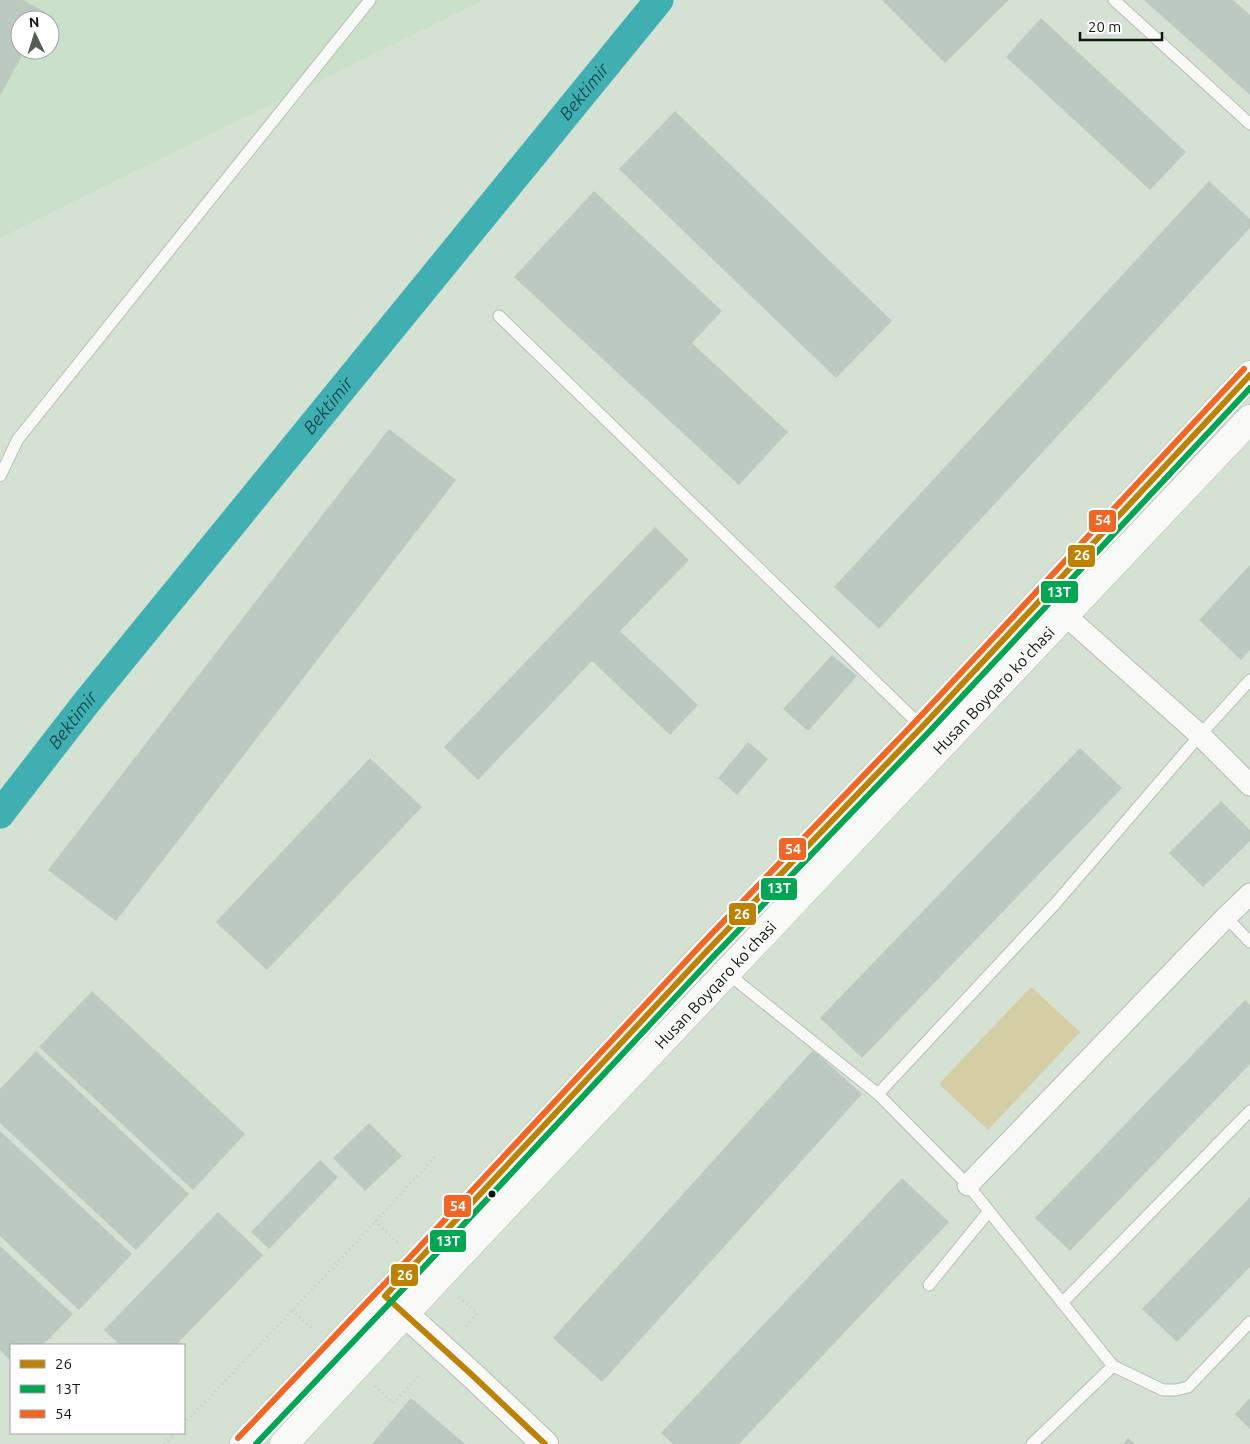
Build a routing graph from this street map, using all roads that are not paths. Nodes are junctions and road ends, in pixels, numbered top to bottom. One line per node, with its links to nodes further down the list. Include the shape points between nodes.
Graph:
1 (370, 0): 7 (lane, via 18,439)
2 (1114, 0): 3 (lane)
3 (1250, 124)
4 (500, 316): 10 (lane)
5 (1250, 375): 10 (main road, Husan Boyqaro ko'chasi)
6 (1250, 419): 8 (main road, Husan Boyqaro ko'chasi)
7 (0, 476)
8 (1065, 615): 11 (street); 17 (main road, Husan Boyqaro ko'chasi)
9 (1250, 680): 11 (lane)
10 (922, 727): 16 (main road, Husan Boyqaro ko'chasi)
11 (1200, 735): 12 (street); 18 (lane, via 1055,904)
12 (1249, 782)
13 (1250, 894): 14 (street)
14 (1226, 916): 15 (lane); 20 (street)
15 (1250, 942)
16 (706, 952): 17 (main road); 23 (main road, Husan Boyqaro ko'chasi)
17 (727, 972): 18 (lane); 25 (main road, Husan Boyqaro ko'chasi)
18 (878, 1094): 20 (lane)
19 (1250, 1111): 24 (lane)
20 (968, 1186): 21 (lane)
21 (989, 1211): 22 (lane); 24 (lane)
22 (929, 1285)
23 (385, 1296): 25 (street); 28 (main road, Husan Boyqaro ko'chasi)
24 (1062, 1303): 27 (lane)
25 (405, 1313): 29 (main road, Husan Boyqaro ko'chasi); 30 (street)
26 (1250, 1322): 27 (lane, via 1188,1387 1163,1390)
27 (1113, 1366): 31 (lane)
28 (244, 1444)
29 (284, 1444)
30 (545, 1444)
31 (1032, 1444)

